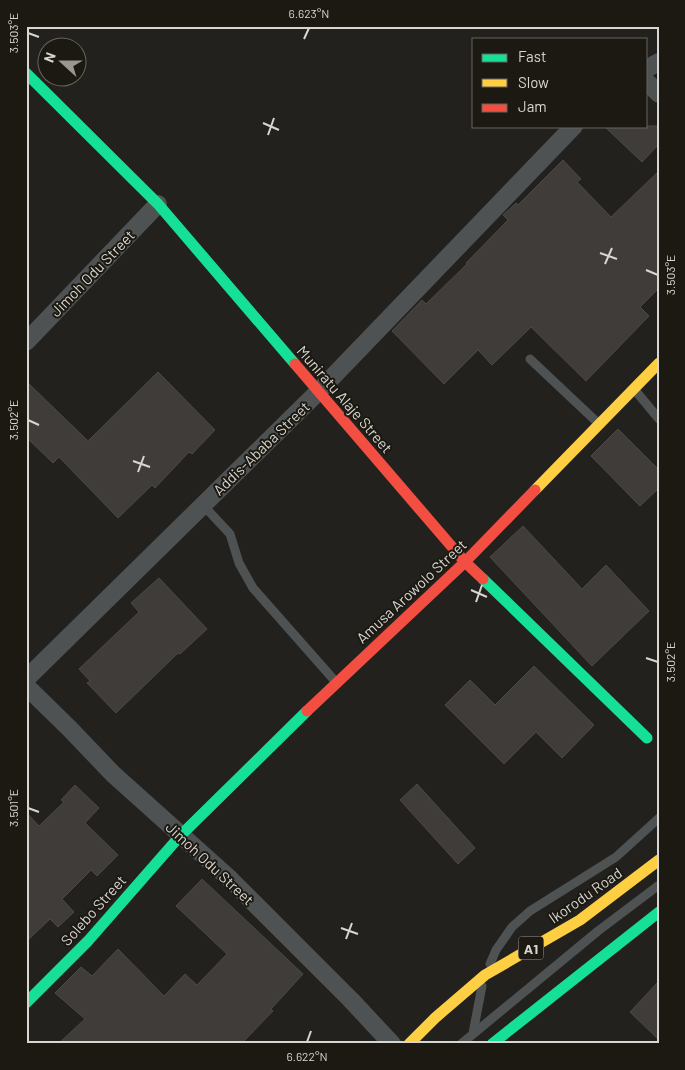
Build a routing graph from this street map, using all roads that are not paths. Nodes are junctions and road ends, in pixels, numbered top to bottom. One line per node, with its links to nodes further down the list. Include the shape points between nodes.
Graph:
1 (26, 73): 5 (main road, Muniratu Alaje Street)
2 (648, 83): 3 (street)
3 (659, 94)
4 (572, 128): 10 (street, Addis-Ababa Street)
5 (158, 204): 6 (street, Jimoh Odu Street); 10 (main road, Muniratu Alaje Street)
6 (26, 342)
7 (530, 358): 12 (lane)
8 (659, 364): 9 (main road, Amusa Arowolo Street)
9 (634, 388): 11 (lane); 12 (main road, Amusa Arowolo Street)
10 (318, 392): 13 (street, Addis-Ababa Street); 14 (main road, Muniratu Alaje Street)
11 (659, 419)
12 (599, 424): 14 (main road, Amusa Arowolo Street)
13 (203, 506): 15 (street, Addis-Ababa Street); 16 (lane, via 230,534 239,563 253,588)
14 (464, 562): 16 (main road, Amusa Arowolo Street); 18 (main road, Muniratu Alaje Street)
15 (26, 679)
16 (336, 682): 20 (main road, Amusa Arowolo Street)
17 (26, 686): 20 (street, Jimoh Odu Street)
18 (647, 738)
19 (659, 818): 24 (lane, via 616,857 530,911 496,950)
20 (180, 836): 25 (main road, Solebo Street, via 88,941); 27 (street, Jimoh Odu Street, via 230,879)
21 (659, 860): 24 (main road, Ikorodu Road / A1, via 580,920)
22 (659, 885): 26 (lane)
23 (659, 912): 30 (main road)
24 (485, 975): 26 (lane); 28 (main road, Ikorodu Road / A1)
25 (26, 1002)
26 (473, 1033): 29 (lane)
27 (392, 1044)
28 (409, 1044)
29 (461, 1044)
30 (492, 1044)

